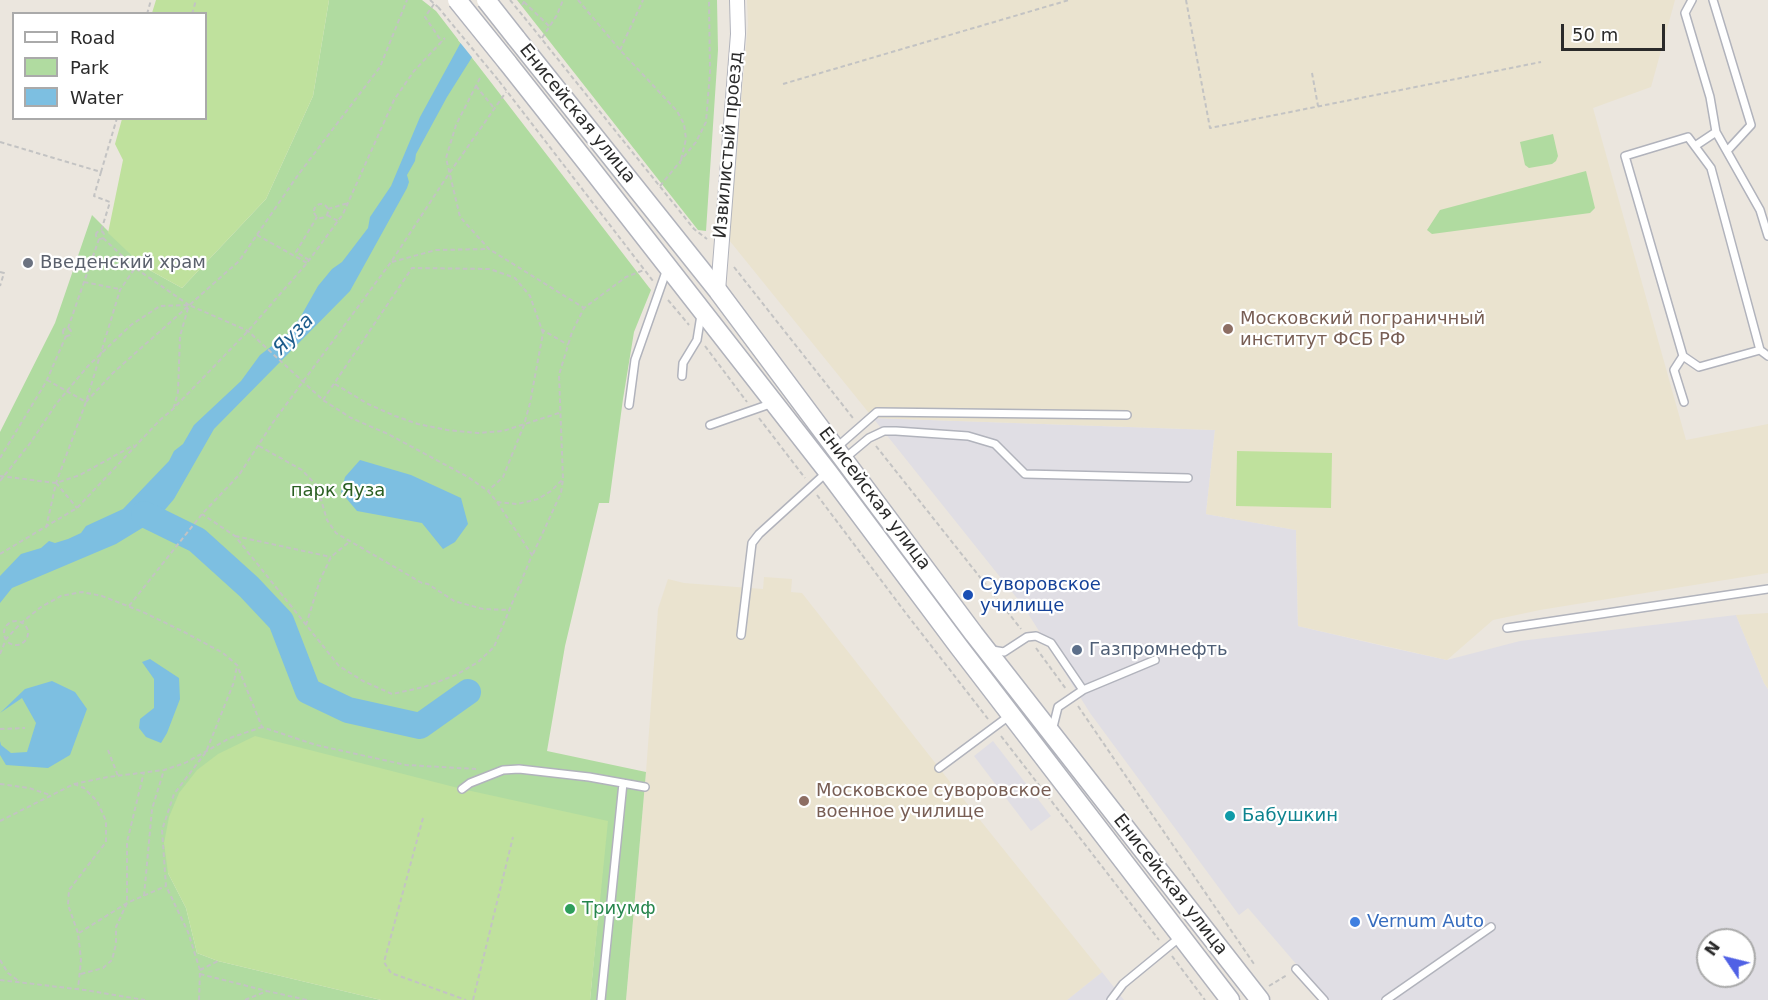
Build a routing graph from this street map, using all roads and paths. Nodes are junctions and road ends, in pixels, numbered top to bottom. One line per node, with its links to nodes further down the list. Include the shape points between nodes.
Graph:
1 (407, 0): 48 (path, via 380,67)
2 (429, 0): 16 (path)
3 (457, 0): 57 (main road, Енисейская улица, bridge)
4 (486, 0): 64 (main road, Енисейская улица, bridge)
5 (510, 0): 20 (path, bridge)
6 (562, 0): 18 (path)
7 (578, 0): 22 (path)
8 (643, 0): 22 (path)
9 (709, 0): 37 (path, via 706,122)
10 (737, 0): 53 (street, Извилистый проезд, via 738,34)
11 (1069, 0): 27 (path)
12 (1186, 0): 30 (path, via 1210,128)
13 (1692, 0): 33 (lane, via 1685,13 1710,97)
14 (1713, 0): 36 (lane, via 1751,125)
15 (525, 1): 17 (path); 18 (path)
16 (434, 4): 21 (path, via 425,17); 26 (path, bridge)
17 (522, 6)
18 (550, 27): 20 (path)
19 (445, 38): 21 (path)
20 (542, 38): 40 (path)
21 (442, 42): 41 (path, via 414,71 394,100)
22 (620, 50): 37 (path, via 677,111 684,124 686,139)
23 (1541, 62): 30 (path)
24 (1312, 73): 30 (path)
25 (480, 78): 28 (path)
26 (499, 81)
27 (783, 84)
28 (476, 86): 31 (path); 39 (path, via 452,136 446,158)
29 (507, 91): 31 (path)
30 (1318, 106)
31 (494, 108): 39 (path)
32 (116, 120): 38 (path)
33 (1716, 132): 35 (lane); 36 (lane)
34 (0, 141): 38 (path)
35 (1695, 146): 71 (lane, via 1711,168); 73 (lane, via 1688,137 1625,156)
36 (1727, 151): 46 (lane)
37 (680, 164): 40 (path)
38 (101, 172): 47 (path, via 94,196 110,202)
39 (448, 175): 52 (path, via 460,217); 55 (path)
40 (660, 186): 53 (path, via 694,229)
41 (348, 203): 42 (path); 45 (path)
42 (328, 209): 43 (path); 44 (path, via 322,203 317,205)
43 (327, 215): 44 (path); 45 (path)
44 (317, 217): 54 (path, via 296,252)
45 (338, 221): 54 (path)
46 (1766, 225): 49 (lane)
47 (101, 231): 50 (path); 51 (path, via 96,234)
48 (257, 235): 56 (path); 65 (path, via 239,261)
49 (1768, 236)
50 (103, 238): 51 (path); 58 (path)
51 (99, 239): 61 (path)
52 (489, 249): 55 (path, via 436,250); 66 (path)
53 (720, 249): 64 (street, Извилистый проезд); 90 (path)
54 (309, 260): 56 (path)
55 (392, 262): 77 (path)
56 (307, 263): 69 (path)
57 (668, 266): 67 (main road, Енисейская улица); 84 (lane, via 635,360)
58 (135, 268): 63 (path); 65 (path)
59 (644, 270): 66 (path, via 626,277)
60 (0, 272): 62 (path)
61 (84, 282): 63 (path); 76 (path, via 68,328 71,333 66,336)
62 (0, 286)
63 (120, 290): 72 (path)
64 (718, 291): 94 (main road, Енисейская улица)
65 (189, 305): 69 (path); 72 (path, via 160,306 131,325); 81 (path); 85 (path, via 180,336 178,392)
66 (584, 308): 70 (path)
67 (702, 310): 75 (lane, via 697,340 683,363); 82 (main road, Енисейская улица)
68 (541, 329): 70 (path); 78 (path, via 530,296 515,278 490,269 412,268); 88 (path, via 537,370)
69 (248, 331): 77 (path); 85 (path)
70 (568, 345): 86 (path, via 559,375)
71 (1760, 350): 73 (lane, via 1698,366); 74 (lane)
72 (100, 354): 79 (path); 81 (path)
73 (1683, 356): 83 (lane, via 1674,370)
74 (1768, 356)
75 (682, 376)
76 (47, 381): 79 (path); 95 (path)
77 (304, 381): 80 (path); 93 (path)
78 (335, 384): 80 (path); 88 (path, via 368,404 418,424 478,433)
79 (67, 392): 81 (path); 97 (path)
80 (323, 400): 102 (path)
81 (86, 402): 101 (path)
82 (774, 402): 89 (lane); 96 (main road, Енисейская улица)
83 (1684, 402)
84 (629, 405)
85 (173, 409): 92 (path)
86 (560, 412): 88 (path); 99 (path)
87 (1127, 414): 90 (lane, via 877,412)
88 (524, 424): 102 (path, via 503,477)
89 (710, 425)
90 (860, 427): 94 (lane)
91 (869, 438): 94 (lane); 98 (lane, via 884,431 968,436 995,444 1025,474); 119 (path)
92 (139, 442): 101 (path, via 80,475); 104 (path)
93 (259, 446): 105 (path, via 239,475); 108 (path, via 302,470 317,486 327,520)
94 (840, 454): 121 (main road, Енисейская улица)
95 (0, 458)
96 (828, 471): 118 (lane, via 752,543); 127 (main road, Енисейская улица)
97 (2, 476): 100 (path); 101 (path)
98 (1188, 478)
99 (563, 479): 103 (path, via 538,499 517,504); 110 (path, via 561,493)
100 (0, 481)
101 (56, 483): 104 (path); 106 (path)
102 (488, 491): 103 (path)
103 (497, 502): 110 (path)
104 (77, 508): 106 (path)
105 (201, 514): 107 (path); 113 (path)
106 (46, 528): 109 (path)
107 (235, 536): 111 (path); 116 (path)
108 (350, 541): 111 (path); 114 (path, via 454,601 483,609)
109 (0, 554)
110 (532, 555): 114 (path)
111 (331, 557): 116 (path)
112 (1768, 589): 117 (lane)
113 (129, 606): 115 (path, via 82,592 61,596); 124 (path, via 223,653)
114 (511, 610): 116 (path, via 494,647 478,662 424,687 392,694 339,666)
115 (21, 623): 120 (path); 120 (path, via 7,625); 120 (path, via 28,633 24,641 16,645)
116 (306, 625)
117 (1508, 628)
118 (741, 635)
119 (1027, 637): 121 (lane, via 1004,652); 125 (lane, via 1036,636 1051,643); 126 (path)
120 (6, 640): 122 (path)
121 (986, 650): 132 (main road, Енисейская улица)
122 (0, 654)
123 (1155, 660): 125 (lane)
124 (237, 665): 128 (path); 134 (path)
125 (1083, 690): 126 (lane)
126 (1072, 697): 132 (lane, via 1058,707); 158 (path)
127 (1011, 714): 129 (lane); 154 (main road, Енисейская улица)
128 (262, 727): 134 (path, via 230,738); 137 (path, via 316,745 406,765)
129 (994, 727): 135 (lane); 155 (path)
130 (25, 728): 131 (path)
131 (0, 729)
132 (1052, 734): 166 (main road, Енисейская улица)
133 (108, 750): 139 (path)
134 (206, 752): 136 (path); 149 (path, via 174,794 162,830)
135 (939, 768)
136 (164, 770): 138 (path); 150 (path, via 152,809)
137 (503, 770): 140 (lane); 144 (lane)
138 (144, 772): 139 (path); 151 (path, via 127,842)
139 (118, 776): 142 (path)
140 (623, 783): 143 (lane); 173 (lane)
141 (0, 784): 145 (path)
142 (74, 784): 145 (path); 153 (path, via 97,801 106,821 106,842 69,890 68,905)
143 (645, 787)
144 (462, 789)
145 (51, 795): 147 (path)
146 (423, 818): 171 (path, via 384,962 391,973)
147 (0, 821)
148 (513, 837): 172 (path)
149 (166, 886): 150 (path); 160 (path, via 188,932)
150 (144, 896): 151 (path)
151 (127, 903): 153 (path); 161 (path, via 116,927 112,960 104,968)
152 (1491, 927): 178 (lane)
153 (78, 933): 161 (path)
154 (1181, 936): 155 (lane); 176 (main road, Енисейская улица)
155 (1166, 949): 174 (lane); 175 (path)
156 (0, 960): 163 (path)
157 (218, 961): 160 (path)
158 (1256, 967)
159 (1296, 969): 166 (path); 177 (lane)
160 (200, 972): 165 (path); 168 (path)
161 (80, 974): 164 (path)
162 (0, 980): 163 (path)
163 (21, 983): 164 (path)
164 (78, 989): 167 (path)
165 (267, 991): 169 (path); 170 (path)
166 (1265, 993)
167 (145, 1000)
168 (199, 1000)
169 (245, 1000)
170 (307, 1000)
171 (466, 1000)
172 (473, 1000)
173 (602, 1000)
174 (1111, 1000)
175 (1205, 1000)
176 (1230, 1000)
177 (1324, 1000)
178 (1386, 1000)

